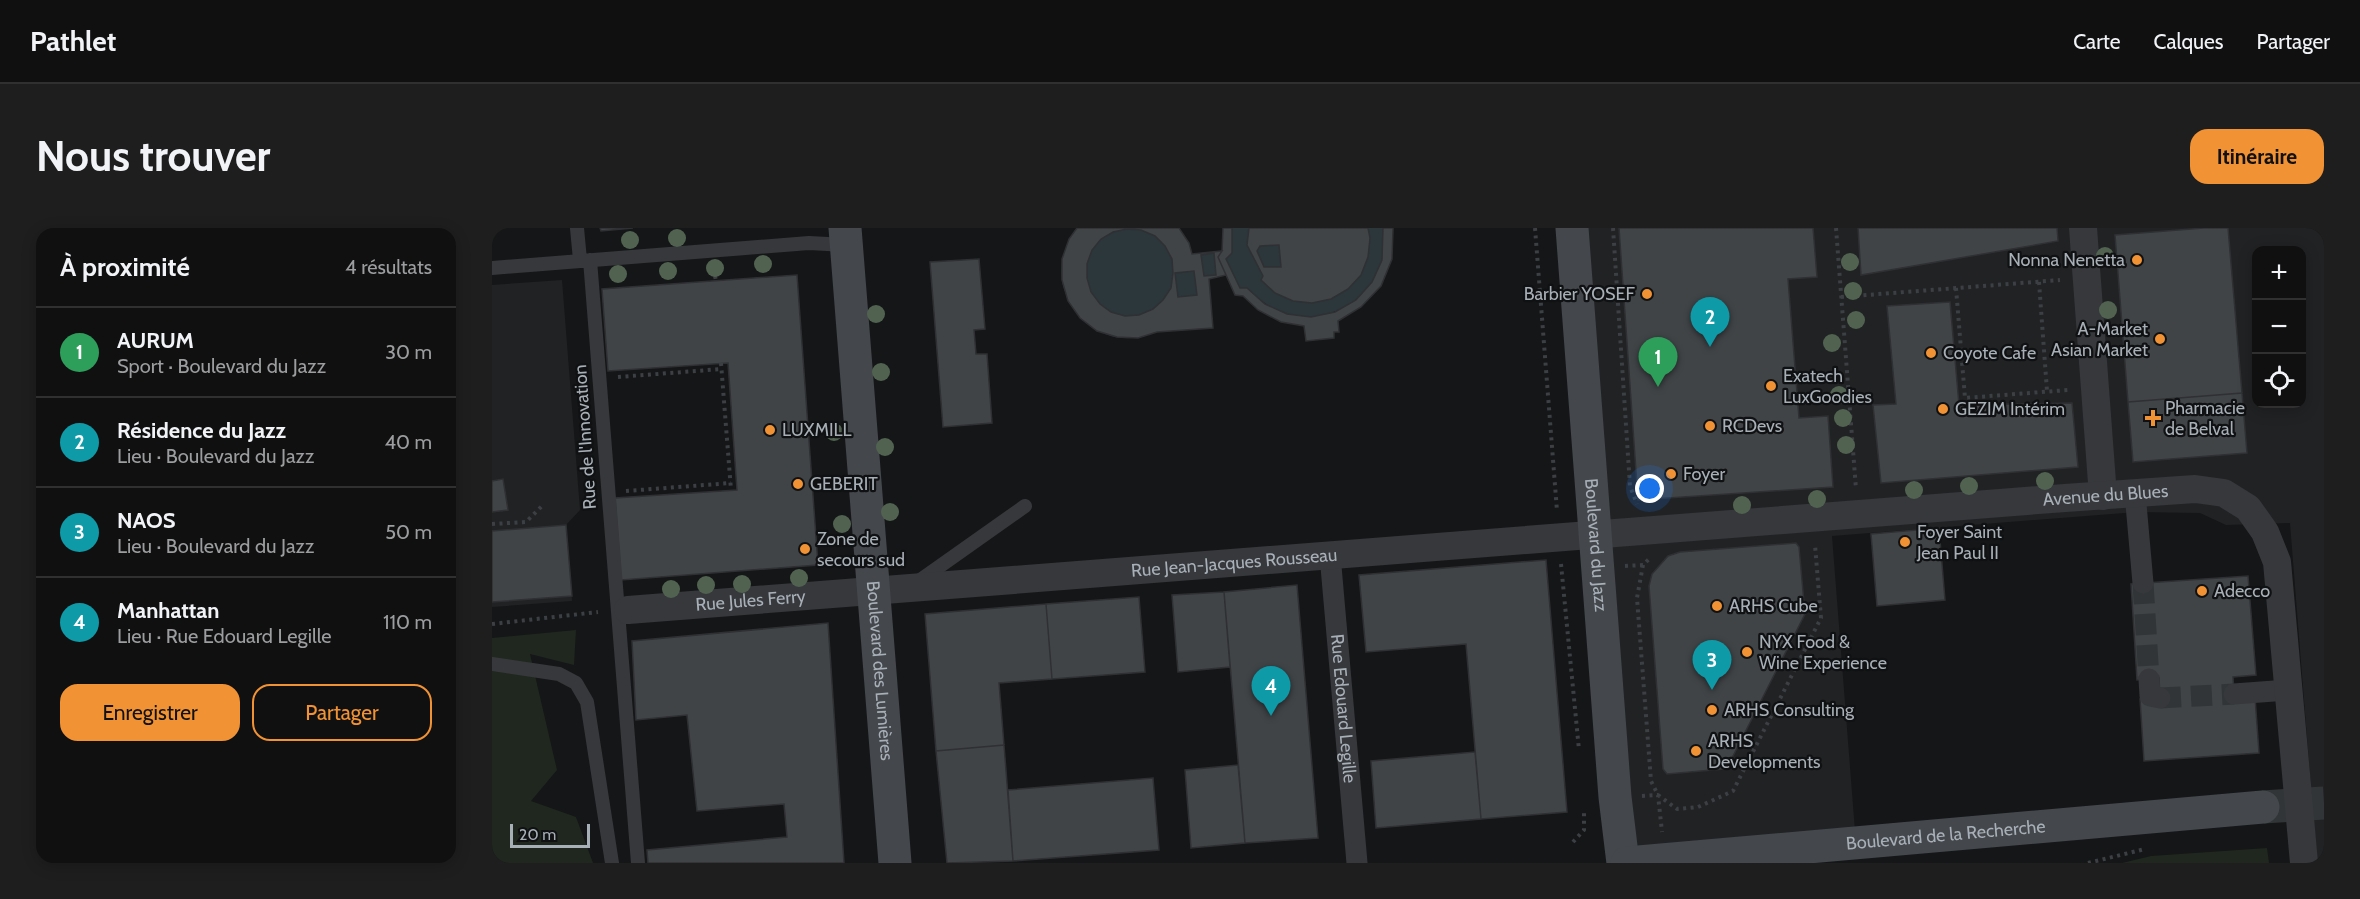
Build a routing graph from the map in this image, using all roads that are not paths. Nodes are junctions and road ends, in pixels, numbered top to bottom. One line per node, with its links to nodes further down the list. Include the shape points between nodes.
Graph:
1 (577, 228): 5 (lane, Rue de l'Innovation)
2 (1572, 228): 10 (main road, Boulevard du Jazz)
3 (2083, 228): 8 (street)
4 (845, 237): 5 (lane); 14 (main road, Boulevard des Lumières)
5 (585, 260): 6 (lane); 15 (lane, Rue de l'Innovation)
6 (492, 268)
7 (2135, 493): 8 (street, Avenue du Blues); 12 (street); 18 (street, Avenue du Blues, via 2195,489 2224,493 2248,508 2265,532 2277,562)
8 (2103, 496): 10 (street, Avenue du Blues)
9 (1025, 506): 13 (lane)
10 (1595, 533): 11 (street, Rue Jean-Jacques Rousseau); 26 (main road, Boulevard du Jazz)
11 (1330, 555): 13 (street, Rue Jean-Jacques Rousseau); 25 (street, Rue Edouard Legille)
12 (2143, 583)
13 (907, 587): 14 (street, Rue Jean-Jacques Rousseau)
14 (874, 590): 15 (street, Rue Jules Ferry); 24 (main road, Boulevard des Lumières)
15 (622, 611): 23 (lane, Rue de l'Innovation)
16 (492, 664): 22 (lane, via 559,674 576,683 587,702)
17 (2149, 679): 20 (street, via 2150,696)
18 (2288, 690): 19 (street); 27 (street, Avenue du Blues)
19 (2234, 694)
20 (2160, 698)
21 (2263, 807): 26 (main road, Boulevard de la Recherche)
22 (612, 863)
23 (638, 863)
24 (895, 863)
25 (1357, 863)
26 (1625, 863)
27 (2304, 863)

